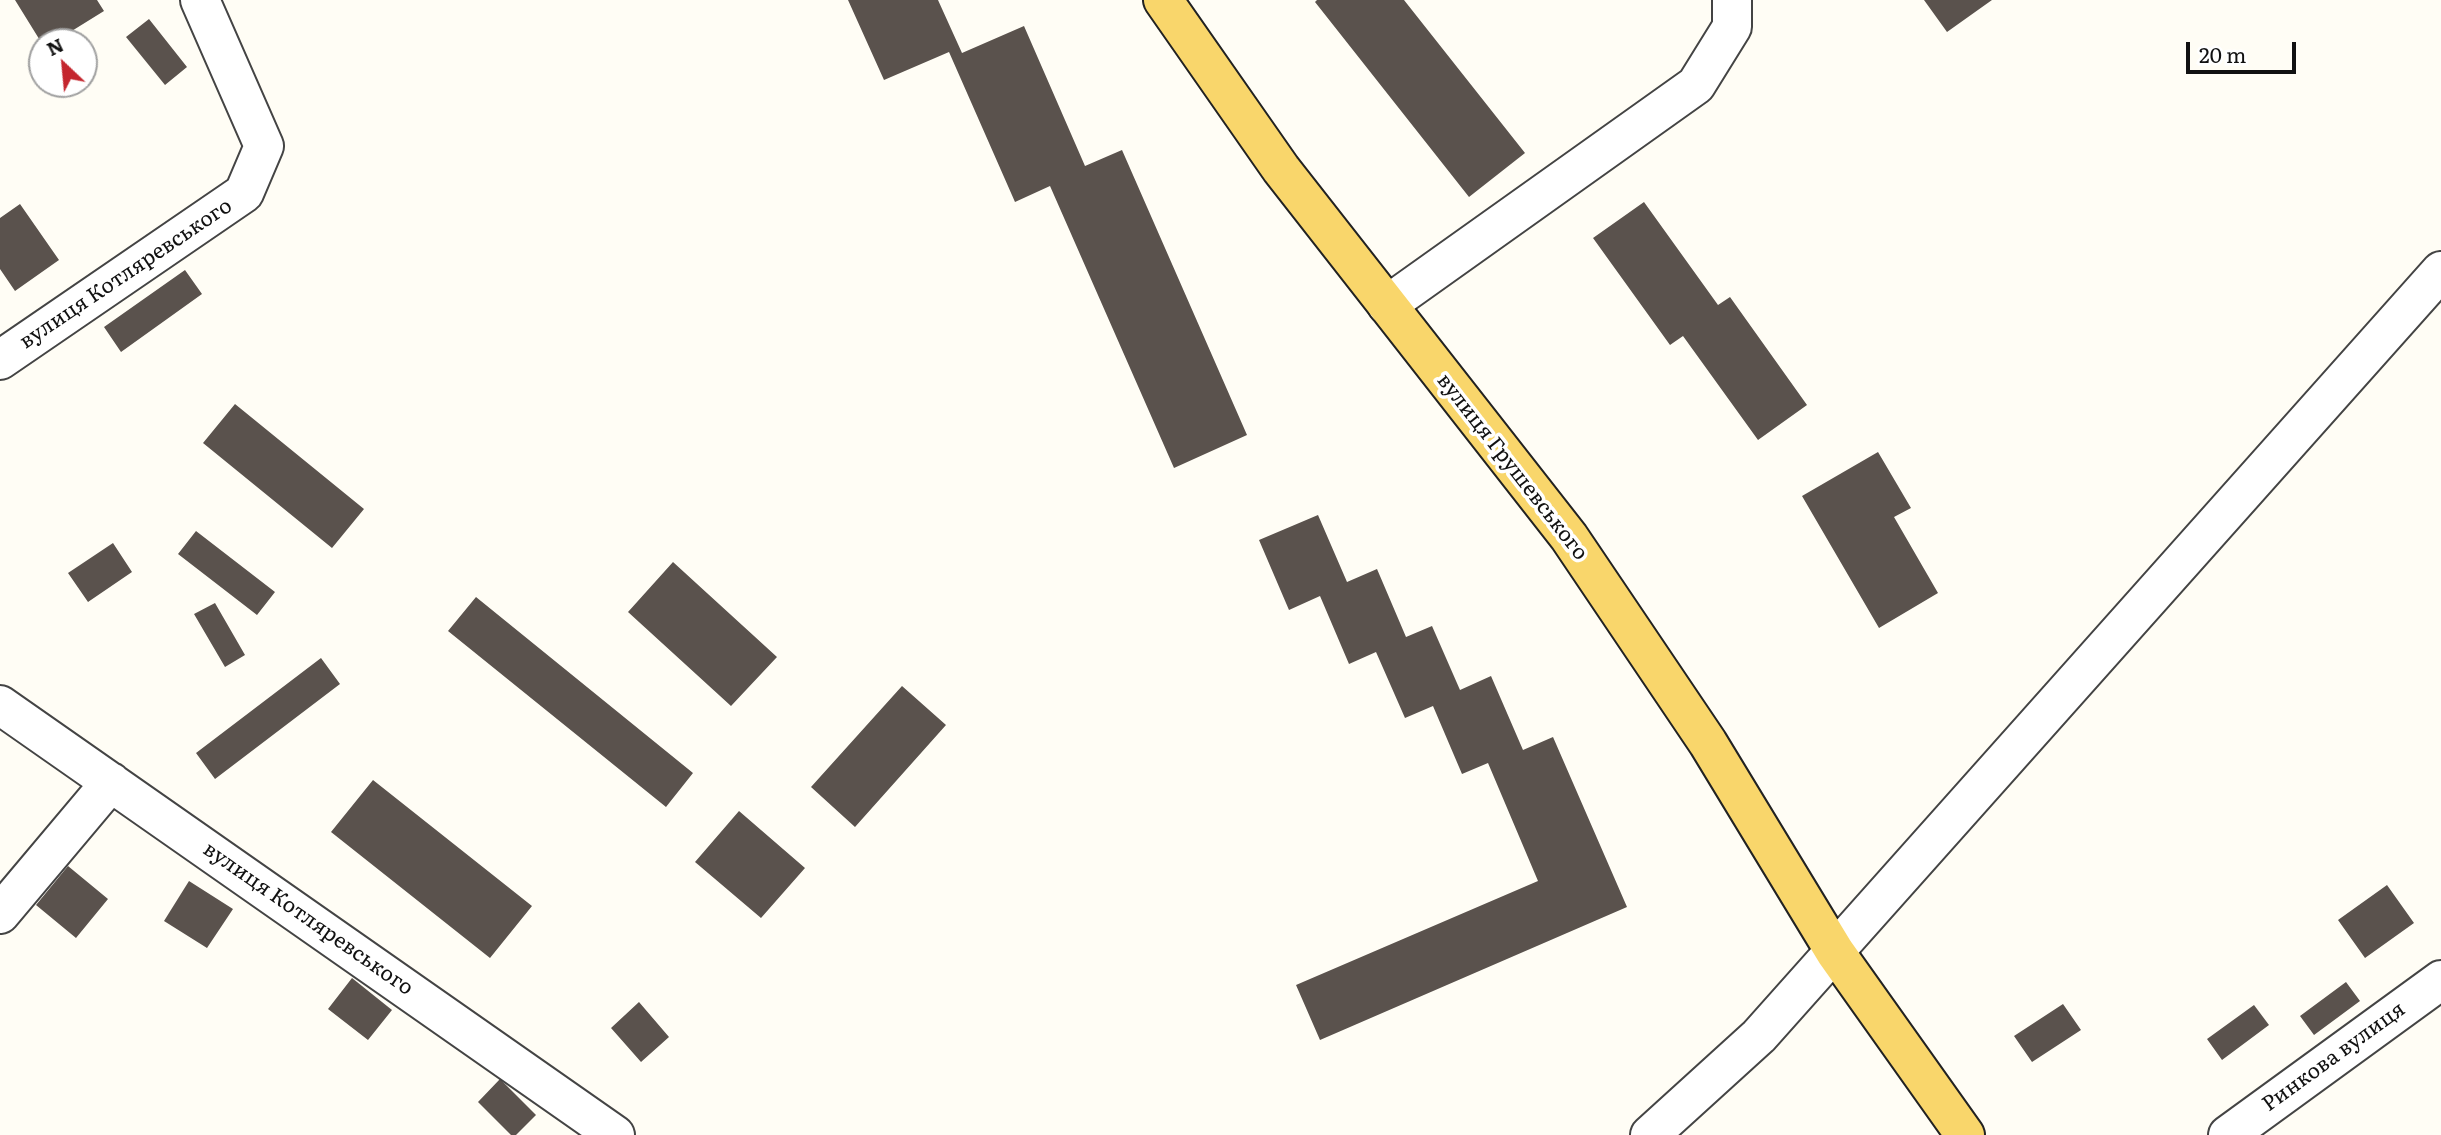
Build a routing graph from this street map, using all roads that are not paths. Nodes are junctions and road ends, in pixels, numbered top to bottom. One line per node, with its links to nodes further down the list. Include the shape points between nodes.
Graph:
1 (200, 0): 6 (street, вулиця Котляревського, via 264,146 244,193)
2 (1163, 0): 5 (main road, вулиця Грушевського, via 1280,169)
3 (1732, 0): 5 (street, via 1732,27 1696,85)
4 (2441, 271): 10 (street)
5 (1387, 305): 10 (main road, вулиця Грушевського, via 1569,537 1708,743)
6 (0, 360)
7 (0, 705): 8 (street, вулиця Котляревського)
8 (111, 782): 9 (street); 12 (street, вулиця Котляревського)
9 (0, 914)
10 (1835, 952): 13 (street, via 1759,1036); 14 (main road, вулиця Грушевського)
11 (2441, 980): 15 (street, Ринкова вулиця)
12 (615, 1135)
13 (1650, 1135)
14 (1965, 1135)
15 (2228, 1135)

